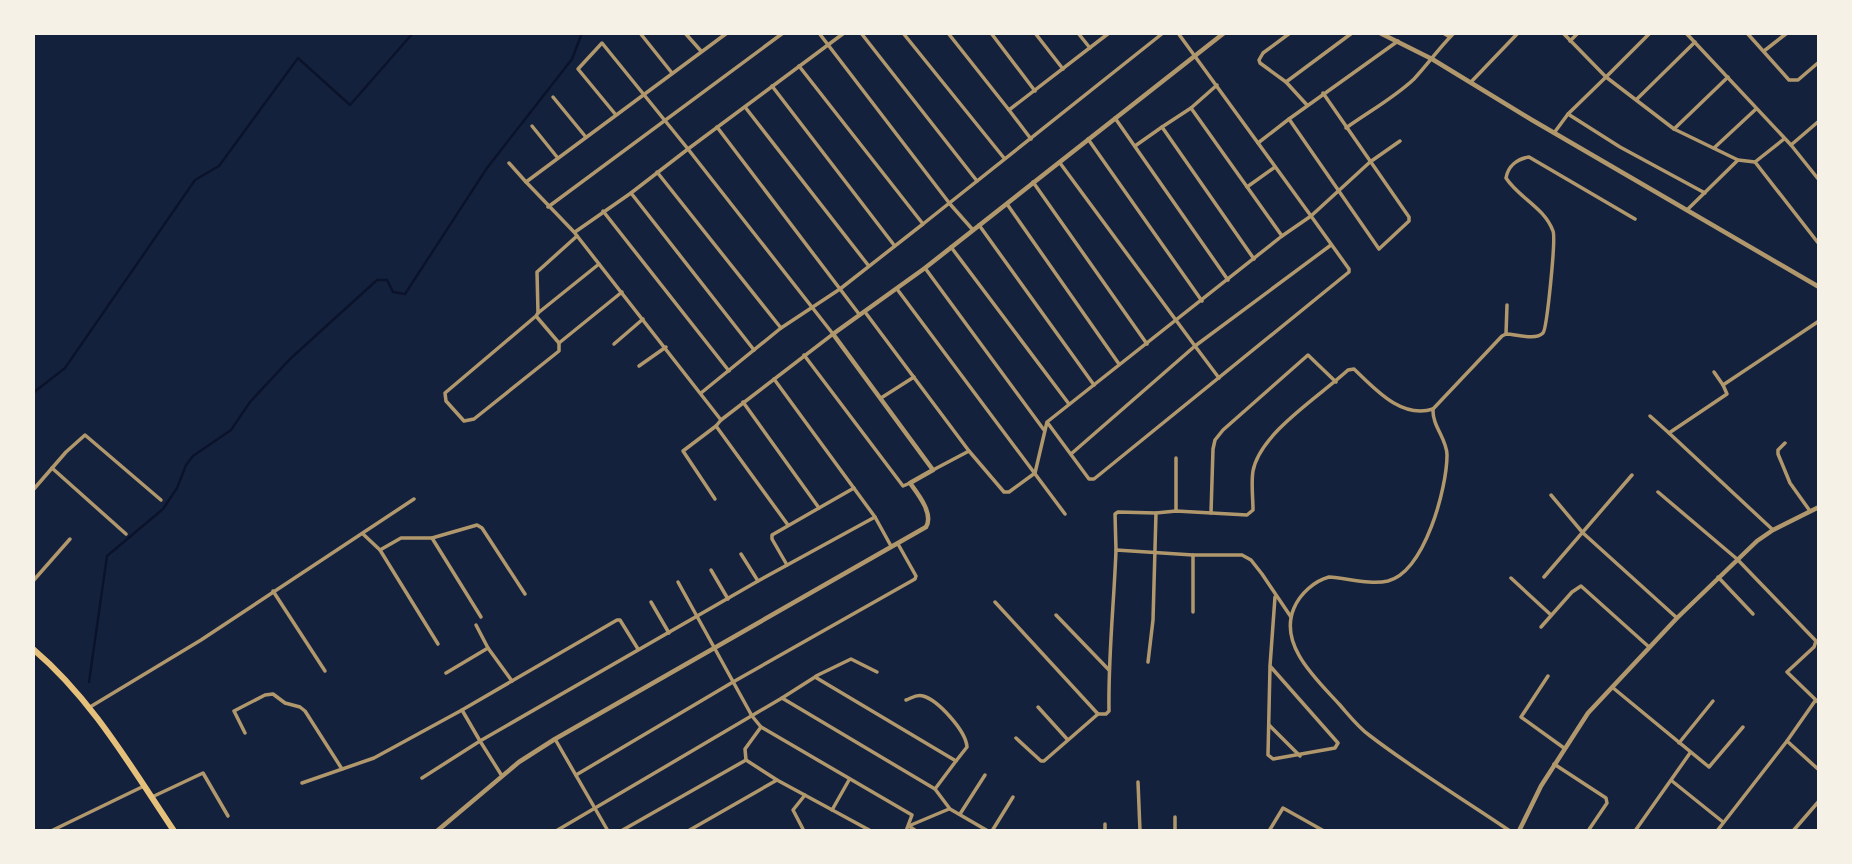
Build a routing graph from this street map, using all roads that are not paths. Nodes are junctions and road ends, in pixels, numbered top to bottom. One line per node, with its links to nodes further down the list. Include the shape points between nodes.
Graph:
1 (640, 33): 41 (street)
2 (685, 33): 34 (street)
3 (727, 33): 34 (street)
4 (783, 33): 62 (street)
5 (819, 33): 32 (street)
6 (844, 33): 32 (street)
7 (861, 33): 92 (street)
8 (902, 33): 81 (street)
9 (948, 33): 57 (street)
10 (991, 33): 48 (street)
11 (1035, 33): 40 (street)
12 (1078, 33): 33 (street)
13 (1110, 33): 33 (street)
14 (1163, 33): 71 (street)
15 (1178, 33): 36 (street)
16 (1224, 33): 36 (street)
17 (1290, 33): 44 (street, via 1259,60)
18 (1352, 33): 44 (street)
19 (1380, 33): 29 (street)
20 (1443, 33): 28 (street)
21 (1518, 33): 45 (street)
22 (1563, 33): 30 (street)
23 (1578, 33): 30 (street)
24 (1650, 33): 42 (street)
25 (1686, 33): 31 (street)
26 (1747, 33): 35 (street)
27 (1787, 33): 35 (street)
28 (1450, 37): 37 (street)
29 (1398, 41): 37 (street); 49 (street)
30 (1570, 41): 42 (street)
31 (1695, 42): 43 (street); 52 (street)
32 (827, 45): 39 (street); 99 (street)
33 (1090, 48): 40 (street)
34 (701, 51): 41 (street)
35 (1764, 51): 38 (street, via 1794,82)
36 (1196, 57): 46 (street); 60 (street)
37 (1432, 59): 45 (street); 67 (street, via 1412,81)
38 (1819, 62)
39 (799, 66): 47 (street); 106 (street)
40 (1063, 69): 48 (street)
41 (672, 73): 50 (street)
42 (1606, 77): 52 (street); 58 (street)
43 (1728, 77): 56 (street); 68 (street)
44 (1286, 82): 53 (street)
45 (1470, 83): 69 (street)
46 (1217, 85): 55 (street); 75 (street)
47 (772, 86): 54 (street); 112 (street)
48 (1035, 91): 57 (street)
49 (1323, 93): 53 (street); 67 (street)
50 (645, 94): 59 (street); 59 (street, via 602,43 578,69); 62 (street)
51 (553, 97): 70 (street)
52 (1637, 99): 68 (street)
53 (1307, 105): 61 (street)
54 (744, 106): 65 (street); 117 (street)
55 (1191, 108): 66 (street); 95 (street)
56 (1756, 109): 73 (street); 78 (street)
57 (1009, 110): 71 (street)
58 (1568, 114): 69 (street); 98 (street)
59 (615, 115): 70 (street)
60 (1115, 117): 72 (street); 77 (street)
61 (1289, 119): 75 (street); 96 (street)
62 (665, 120): 79 (street); 101 (street)
63 (1819, 121): 76 (street)
64 (533, 126): 80 (street)
65 (717, 127): 79 (street); 121 (street)
66 (1162, 127): 77 (street); 115 (street)
67 (1346, 129): 84 (street)
68 (1674, 129): 78 (street)
69 (1554, 133): 103 (street)
70 (585, 137): 80 (street)
71 (1031, 138): 81 (street)
72 (1088, 139): 83 (street); 124 (street)
73 (1784, 139): 76 (street); 85 (street)
74 (1400, 141): 84 (street)
75 (1258, 142): 87 (street)
76 (1791, 145): 90 (street)
77 (1134, 146): 119 (street)
78 (1714, 148): 82 (street)
79 (688, 149): 89 (street); 126 (street)
80 (558, 158): 93 (street)
81 (1004, 158): 92 (street)
82 (1738, 160): 85 (street); 98 (street)
83 (1060, 162): 94 (street); 130 (street)
84 (1370, 162): 96 (street); 96 (street, via 1409,217 1379,249)
85 (1755, 162): 111 (street)
86 (509, 163): 93 (street)
87 (1275, 167): 95 (street); 104 (street)
88 (1819, 168): 90 (street)
89 (657, 172): 97 (street); 132 (street)
90 (1813, 173): 91 (street)
91 (1819, 180)
92 (977, 181): 99 (street)
93 (526, 182): 101 (street)
94 (1033, 182): 100 (street); 137 (street)
95 (1247, 187): 110 (street)
96 (1338, 190): 104 (street)
97 (631, 193): 102 (street); 140 (street)
98 (1705, 193): 103 (street)
99 (950, 204): 106 (street); 108 (street)
100 (1007, 204): 107 (street); 142 (street)
101 (548, 207): 109 (street)
102 (603, 211): 109 (street); 144 (street)
103 (1687, 211): 120 (street)
104 (1311, 216): 110 (street); 113 (street)
105 (1635, 219): 134 (street, via 1529,157 1511,165 1506,178 1544,215 1553,232 1554,249 1544,332 1535,337)
106 (923, 225): 112 (street)
107 (979, 225): 108 (street); 150 (street)
108 (973, 230): 114 (street)
109 (576, 234): 116 (street); 128 (street, via 537,272)
110 (1282, 236): 115 (street)
111 (1819, 244)
112 (894, 245): 117 (street)
113 (1331, 245): 138 (street); 147 (street, via 1349,272)
114 (951, 247): 118 (street); 155 (street)
115 (1254, 259): 119 (street)
116 (600, 263): 123 (street); 128 (street)
117 (868, 265): 121 (street)
118 (925, 268): 122 (street); 161 (street)
119 (1228, 280): 124 (street)
120 (1819, 287)
121 (840, 289): 126 (street); 127 (street)
122 (897, 289): 127 (street); 169 (street)
123 (622, 292): 129 (street); 135 (street)
124 (1202, 301): 130 (street)
125 (1507, 305): 134 (street)
126 (813, 308): 132 (street); 133 (street)
127 (862, 313): 133 (street); 146 (street)
128 (537, 315): 135 (street); 135 (street, via 445,393 446,401 464,421 470,421 558,352)
129 (643, 319): 136 (street); 139 (street)
130 (1176, 321): 137 (street); 138 (street)
131 (1819, 321): 151 (street)
132 (781, 328): 140 (street)
133 (833, 334): 141 (street); 153 (street)
134 (1506, 334): 156 (street)
135 (559, 343)
136 (614, 344)
137 (1147, 344): 142 (street)
138 (1195, 346): 147 (street); 165 (street)
139 (666, 347): 143 (street); 152 (street)
140 (754, 350): 144 (street)
141 (804, 355): 148 (street); 171 (street, via 903,486)
142 (1119, 364): 150 (street)
143 (639, 366)
144 (729, 371): 152 (street)
145 (1714, 372): 151 (street)
146 (914, 377): 153 (street); 164 (street)
147 (1219, 378): 165 (street, via 1094,479 1089,479)
148 (774, 379): 154 (street); 172 (street)
149 (1336, 382): 156 (street, via 1354,369 1393,403 1420,411); 184 (street, via 1259,453 1252,472 1251,513); 184 (street, via 1308,355 1223,430 1213,449)
150 (1094, 384): 155 (street)
151 (1723, 385): 162 (street, via 1727,394)
152 (701, 393): 158 (street)
153 (881, 398): 168 (street)
154 (743, 402): 158 (street); 179 (street)
155 (1069, 404): 159 (street)
156 (1433, 409): 222 (street, via 1447,451 1446,467 1435,520 1417,556 1396,578 1385,581 1320,580 1296,604)
157 (1650, 416): 162 (street)
158 (721, 420): 160 (street)
159 (1047, 422): 161 (street); 165 (street)
160 (716, 426): 177 (street, via 683,451); 187 (street)
161 (1044, 430): 169 (street)
162 (1669, 433): 188 (street)
163 (1786, 443): 182 (street, via 1778,454 1790,483)
164 (969, 451): 168 (street); 169 (street, via 1004,492)
165 (1071, 454)
166 (1176, 458): 181 (street)
167 (52, 468): 173 (street); 178 (street, via 87,436); 190 (street)
168 (933, 470): 171 (street)
169 (1035, 473): 185 (street)
170 (1632, 475): 189 (street)
171 (910, 483): 194 (street, via 929,524)
172 (854, 488): 179 (street); 186 (street)
173 (33, 490)
174 (1658, 492): 201 (street)
175 (1551, 495): 189 (street)
176 (414, 499): 191 (street)
177 (715, 499)
178 (162, 500)
179 (819, 508): 187 (street)
180 (1818, 509): 182 (street)
181 (1176, 511): 183 (street); 184 (street)
182 (1810, 511): 188 (street)
183 (1156, 513): 196 (street, via 1115,514); 198 (street)
184 (1211, 513)
185 (1065, 514)
186 (875, 517): 195 (street); 202 (street)
187 (788, 525): 202 (street, via 772,537)
188 (1773, 530): 201 (street)
189 (1583, 533): 204 (street); 223 (street)
190 (126, 534)
191 (363, 534): 197 (street); 210 (street)
192 (432, 538): 197 (street, via 403,537); 211 (street, via 481,527); 220 (street)
193 (70, 539): 207 (street)
194 (897, 542): 195 (street); 242 (street, via 915,579)
195 (891, 546): 230 (street)
196 (1116, 550): 198 (street); 235 (street)
197 (380, 551): 227 (street)
198 (1155, 553): 200 (street); 233 (street)
199 (741, 554): 208 (street)
200 (1193, 555): 212 (street, via 1242,555 1251,560); 216 (street)
201 (1737, 559): 205 (street); 247 (street, via 1816,641 1787,672)
202 (787, 565): 208 (street)
203 (711, 570): 213 (street)
204 (1544, 577)
205 (1718, 577): 217 (street); 223 (street)
206 (1511, 579): 219 (street)
207 (33, 581)
208 (758, 581): 213 (street)
209 (678, 582): 221 (street)
210 (273, 591): 236 (street); 249 (street)
211 (525, 594)
212 (1275, 595): 222 (street); 234 (street)
213 (728, 599): 221 (street)
214 (651, 601): 226 (street)
215 (995, 602): 251 (street)
216 (1193, 612)
217 (1753, 614)
218 (1056, 615): 235 (street)
219 (1551, 615): 225 (street); 228 (street, via 1581,586)
220 (481, 617)
221 (698, 618): 226 (street); 230 (street)
222 (1292, 618): 312 (street, via 1295,649 1367,734)
223 (1677, 618): 228 (street)
224 (476, 625): 229 (street)
225 (1541, 627)
226 (668, 633): 232 (street)
227 (438, 644)
228 (1649, 647): 243 (street)
229 (488, 648): 238 (street); 241 (street)
230 (716, 648): 242 (street); 258 (street)
231 (33, 649): 249 (highway)
232 (638, 649): 241 (street, via 617,620); 260 (street)
233 (1148, 662)
234 (1270, 666): 253 (street); 265 (street, via 1338,743 1335,748)
235 (1109, 670): 251 (street, via 1109,711)
236 (325, 671)
237 (877, 672): 240 (street, via 851,659)
238 (446, 673)
239 (1548, 676): 263 (street, via 1521,717)
240 (815, 677): 244 (street); 267 (street)
241 (512, 681): 250 (street)
242 (733, 682): 252 (street); 271 (street)
243 (1612, 687): 262 (street); 263 (street)
244 (782, 698): 252 (street); 281 (street)
245 (906, 700): 267 (street, via 925,696 960,728 967,747)
246 (1713, 701): 262 (street)
247 (1817, 702): 261 (street)
248 (1038, 707): 259 (street)
249 (90, 708): 280 (highway)
250 (461, 710): 260 (street); 269 (street, via 383,753)
251 (1098, 715): 259 (street)
252 (752, 716): 254 (street); 286 (street)
253 (1269, 725): 265 (street); 265 (street, via 1273,760)
254 (761, 727): 266 (street, via 745,749); 276 (street)
255 (1743, 727): 264 (street, via 1709,767)
256 (244, 733): 269 (street, via 234,711 273,694 305,711)
257 (1016, 738): 259 (street, via 1042,761)
258 (555, 739): 271 (street); 273 (street)
259 (1067, 739)
260 (480, 741): 273 (street); 274 (street)
261 (1787, 741): 270 (street); 292 (street)
262 (1679, 743): 264 (street)
263 (1564, 748): 268 (street)
264 (1690, 752): 277 (street)
265 (1300, 755)
266 (746, 760): 275 (street); 301 (street)
267 (956, 761): 281 (street)
268 (1554, 764): 313 (street); 314 (street, via 1606,798)
269 (342, 769): 279 (street)
270 (1819, 770)
271 (576, 775): 286 (street)
272 (985, 775): 289 (street)
273 (503, 776): 298 (street)
274 (422, 778)
275 (777, 779): 282 (street); 302 (street)
276 (849, 780): 288 (street); 294 (street, via 912,816)
277 (1672, 781): 292 (street); 315 (street)
278 (1138, 782): 308 (street)
279 (302, 783)
280 (144, 786): 283 (highway); 296 (street)
281 (935, 789): 287 (street)
282 (805, 795): 288 (street); 303 (street, via 793,810)
283 (152, 797): 290 (street, via 204,773); 297 (highway)
284 (1013, 797): 306 (street)
285 (1819, 801): 316 (street)
286 (595, 808): 299 (street); 300 (street)
287 (950, 809): 289 (street); 294 (street)
288 (832, 810): 304 (street)
289 (960, 814): 306 (street)
290 (228, 816)
291 (1175, 817): 309 (street)
292 (1723, 822): 295 (street)
293 (1105, 824): 307 (street)
294 (907, 828): 305 (street)
295 (1720, 830)
296 (51, 831)
297 (174, 831)
298 (437, 831)
299 (556, 831)
300 (608, 831)
301 (621, 831)
302 (688, 831)
303 (804, 831)
304 (870, 831)
305 (916, 831)
306 (990, 831)
307 (1105, 831)
308 (1140, 831)
309 (1175, 831)
310 (1269, 831): 311 (street, via 1284,808)
311 (1324, 831)
312 (1510, 831)
313 (1519, 831)
314 (1588, 831)
315 (1635, 831)
316 (1793, 831)

